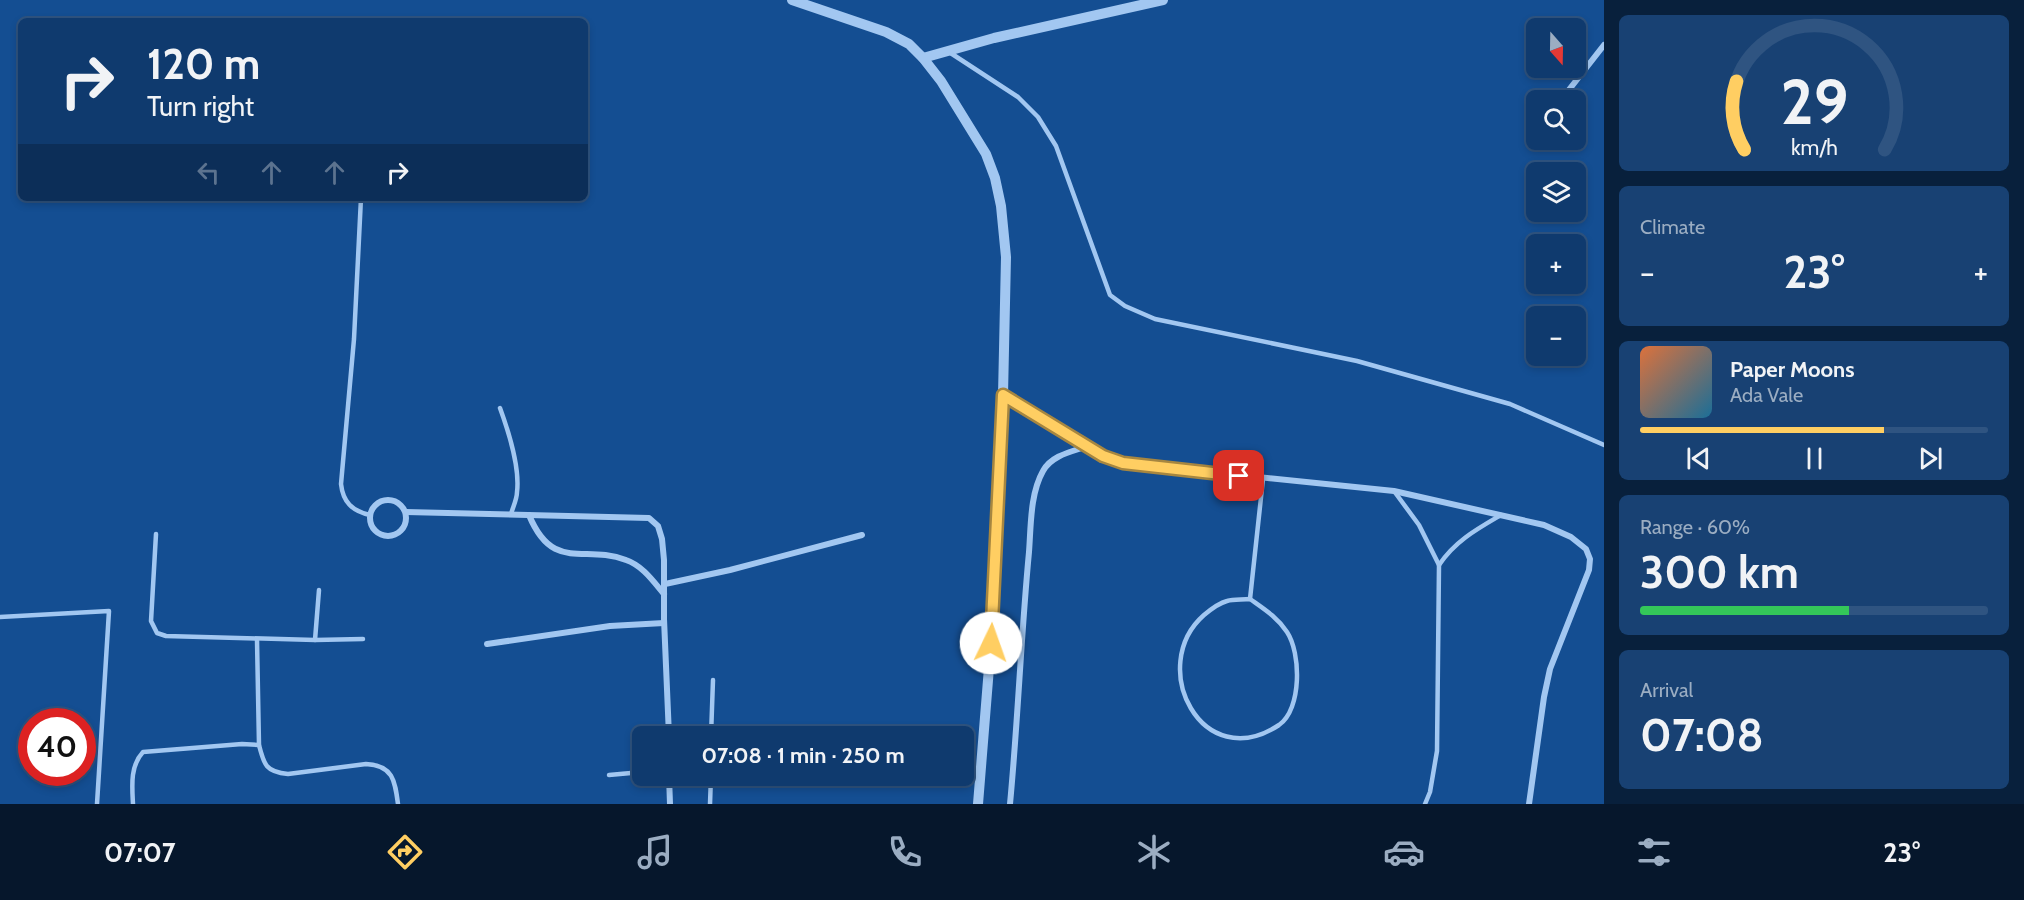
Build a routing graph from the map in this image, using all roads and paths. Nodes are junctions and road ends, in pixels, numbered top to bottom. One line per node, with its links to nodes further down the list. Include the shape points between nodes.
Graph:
1 (792, 0): 5 (street, via 886,32)
2 (1163, 0): 4 (street)
3 (1604, 45): 6 (street)
4 (947, 51): 5 (street); 10 (lane, via 1018,97 1038,117 1056,146 1110,295 1125,306 1155,319 1357,361 1510,404)
5 (923, 57): 8 (street, via 986,154 995,178 1006,257)
6 (1569, 90)
7 (361, 201): 16 (lane, via 341,484 353,509)
8 (1003, 395): 11 (street); 45 (street, via 991,643)
9 (500, 408): 15 (lane, via 518,480)
10 (1604, 445)
11 (1085, 447): 12 (street, via 1123,463); 46 (street, via 1053,459 1036,484)
12 (1263, 478): 13 (street); 25 (lane)
13 (1394, 491): 18 (street); 21 (lane, via 1419,525)
14 (406, 512): 15 (street); 16 (street, via 399,502 387,499 376,504); 16 (street, via 403,529 387,536 372,527)
15 (511, 514): 17 (street)
16 (370, 515)
17 (529, 515): 22 (street, via 649,518 658,526 662,539); 24 (street, via 542,540 563,553 629,561)
18 (1501, 515): 21 (lane, via 1463,538); 48 (street, via 1544,525 1571,537 1586,549 1590,559 1550,669)
19 (156, 534): 29 (lane, via 151,621 157,633)
20 (862, 535): 22 (street)
21 (1439, 565): 47 (lane, via 1437,751)
22 (665, 584): 24 (street)
23 (319, 590): 30 (lane)
24 (664, 594): 27 (street)
25 (1250, 599): 25 (lane, via 1273,614 1289,634 1298,665 1296,697 1282,723 1262,735 1240,739 1213,733 1196,718 1187,701 1179,668 1185,642 1195,623 1226,601)
26 (0, 617): 40 (lane, via 109,611)
27 (664, 622): 31 (street); 33 (street)
28 (363, 639): 30 (lane)
29 (257, 640): 30 (lane); 35 (lane)
30 (315, 640)
31 (487, 644)
32 (713, 680): 34 (lane)
33 (669, 726)
34 (711, 726)
35 (260, 745): 41 (lane, via 143,752 135,760 133,770); 42 (lane, via 263,760 275,773 379,765 388,771 395,784)
36 (632, 773): 37 (lane)
37 (609, 775)
38 (669, 786): 43 (street)
39 (711, 786): 44 (lane)
40 (97, 804)
41 (133, 804)
42 (398, 804)
43 (670, 804)
44 (710, 804)
45 (978, 804)
46 (1010, 804)
47 (1425, 804)
48 (1529, 804)

